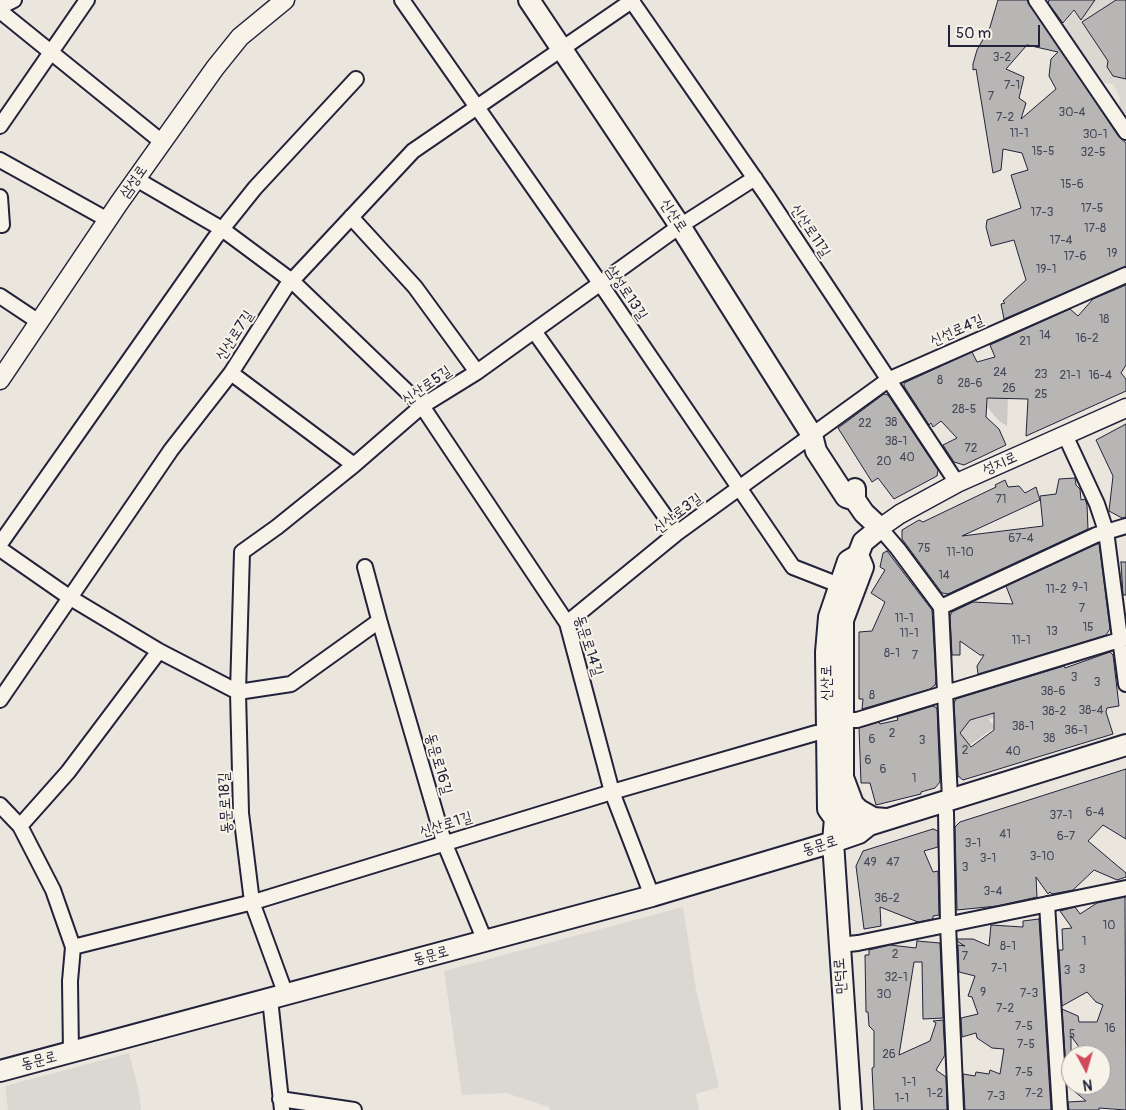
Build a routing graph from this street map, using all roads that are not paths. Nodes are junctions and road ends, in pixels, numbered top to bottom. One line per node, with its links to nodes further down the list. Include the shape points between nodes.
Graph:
1 (14, 0): 8 (street)
2 (87, 0): 11 (street)
3 (402, 0): 13 (street, 삼성로13길)
4 (529, 0): 10 (main road, 신산로)
5 (632, 0): 10 (street, 신산로7길); 19 (street, 신산로11길)
6 (1036, 0): 15 (street)
7 (274, 3): 16 (street, 삼성로, via 240,37)
8 (0, 7)
9 (0, 11): 11 (street)
10 (562, 50): 13 (street, 신산로7길); 24 (main road, 신산로)
11 (51, 53): 14 (street); 16 (street)
12 (356, 79): 25 (street)
13 (477, 107): 21 (street, 신산로7길, via 413,151); 28 (street, 삼성로13길)
14 (0, 126)
15 (1126, 132)
16 (162, 142): 18 (street, 삼성로)
17 (0, 160): 22 (street)
18 (136, 178): 22 (street, 삼성로); 25 (street, 동문로14길)
19 (755, 178): 24 (street, 신산로5길); 35 (street, 신산로11길)
20 (0, 197): 23 (street)
21 (351, 217): 27 (street, 신산로7길); 32 (street, via 415,287)
22 (108, 220): 30 (street, 삼성로)
23 (2, 225)
24 (680, 226): 28 (street, 신산로5길); 38 (main road, 신산로)
25 (222, 228): 27 (street, 동문로14길); 47 (street)
26 (1126, 275): 35 (street, 신선로4길)
27 (292, 281): 33 (street, 신산로7길); 36 (street, 동문로14길)
28 (600, 283): 31 (street, 신산로5길); 42 (street, 삼성로13길)
29 (0, 296): 30 (street)
30 (39, 322): 34 (street, 삼성로)
31 (534, 331): 32 (street, 신산로5길); 46 (street)
32 (477, 372): 36 (street, 신산로5길)
33 (231, 373): 40 (street); 52 (street, 신산로7길, via 171,450)
34 (0, 380)
35 (888, 380): 38 (street, 신선로4길); 41 (street, 신산로11길)
36 (422, 406): 40 (street, 신산로5길); 55 (street, 동문로14길)
37 (1126, 408): 39 (street, 성지로)
38 (812, 435): 42 (street, 신산로3길); 44 (main road, 신산로, via 826,446 856,490 856,500 864,513)
39 (1065, 435): 41 (street, 성지로); 45 (street)
40 (354, 465): 59 (street, 신산로5길, via 277,528 242,552)
41 (957, 483): 44 (street, 성지로)
42 (739, 488): 46 (street, 신산로3길); 51 (street, 삼성로13길, via 793,567)
43 (1126, 526): 45 (street)
44 (880, 528): 49 (main road, 신산로, via 863,542); 53 (street)
45 (1106, 531): 53 (street); 56 (street)
46 (677, 533): 55 (street, 신산로3길)
47 (0, 544)
48 (0, 549): 52 (street)
49 (858, 555): 51 (main road, 신산로, via 848,561); 62 (main road, 신산로, via 862,567 843,620)
50 (365, 567): 54 (street, 동문로16길)
51 (839, 585): 63 (main road, 신산로, via 827,630)
52 (69, 597): 57 (street); 61 (street, 신산로7길)
53 (941, 607): 60 (street)
54 (379, 621): 59 (street, via 291,684); 74 (street, 동문로16길)
55 (567, 623): 67 (street, 동문로14길)
56 (1123, 639): 58 (street); 60 (street)
57 (159, 651): 59 (street); 72 (street, via 68,772)
58 (1126, 684)
59 (238, 692): 78 (street, 동문로18길, via 242,813)
60 (945, 693): 62 (street, via 857,720); 69 (street)
61 (0, 700)
62 (842, 720): 66 (main road, 신산로)
63 (827, 733): 67 (street, 신산로1길, via 816,733); 70 (main road, 신산로, via 828,809)
64 (1126, 745): 69 (main road, 동문로)
65 (1126, 757): 69 (main road, 동문로)
66 (843, 778): 70 (main road, 신산로, via 840,806); 71 (main road, via 853,804 859,810 873,818)
67 (612, 792): 74 (street, 신산로1길); 77 (street, 동문로14길)
68 (0, 805): 72 (street)
69 (948, 806): 71 (main road, 동문로); 73 (main road, 동문로, via 872,835); 80 (street)
70 (835, 818): 75 (main road, 신산로)
71 (886, 819): 73 (main road, 동문로)
72 (20, 826): 83 (street, via 53,890)
73 (860, 827): 75 (main road, 동문로)
74 (444, 842): 78 (street, 신산로1길); 81 (street, 동문로16길)
75 (833, 842): 77 (main road, 동문로); 82 (main road, 만덕로)
76 (1126, 888): 79 (street)
77 (652, 896): 81 (main road, 동문로)
78 (252, 902): 83 (street, 신산로1길); 84 (street, 동문로18길)
79 (1047, 904): 80 (street); 91 (street)
80 (948, 924): 82 (street); 90 (street)
81 (485, 941): 84 (main road, 동문로)
82 (839, 945): 89 (main road, 만덕로)
83 (73, 947): 85 (street)
84 (278, 997): 85 (main road, 동문로); 87 (street, 동문로18길)
85 (71, 1052): 86 (main road, 동문로)
86 (0, 1071)
87 (281, 1105): 88 (street)
88 (354, 1110)
89 (851, 1110)
90 (956, 1110)
91 (1060, 1110)

